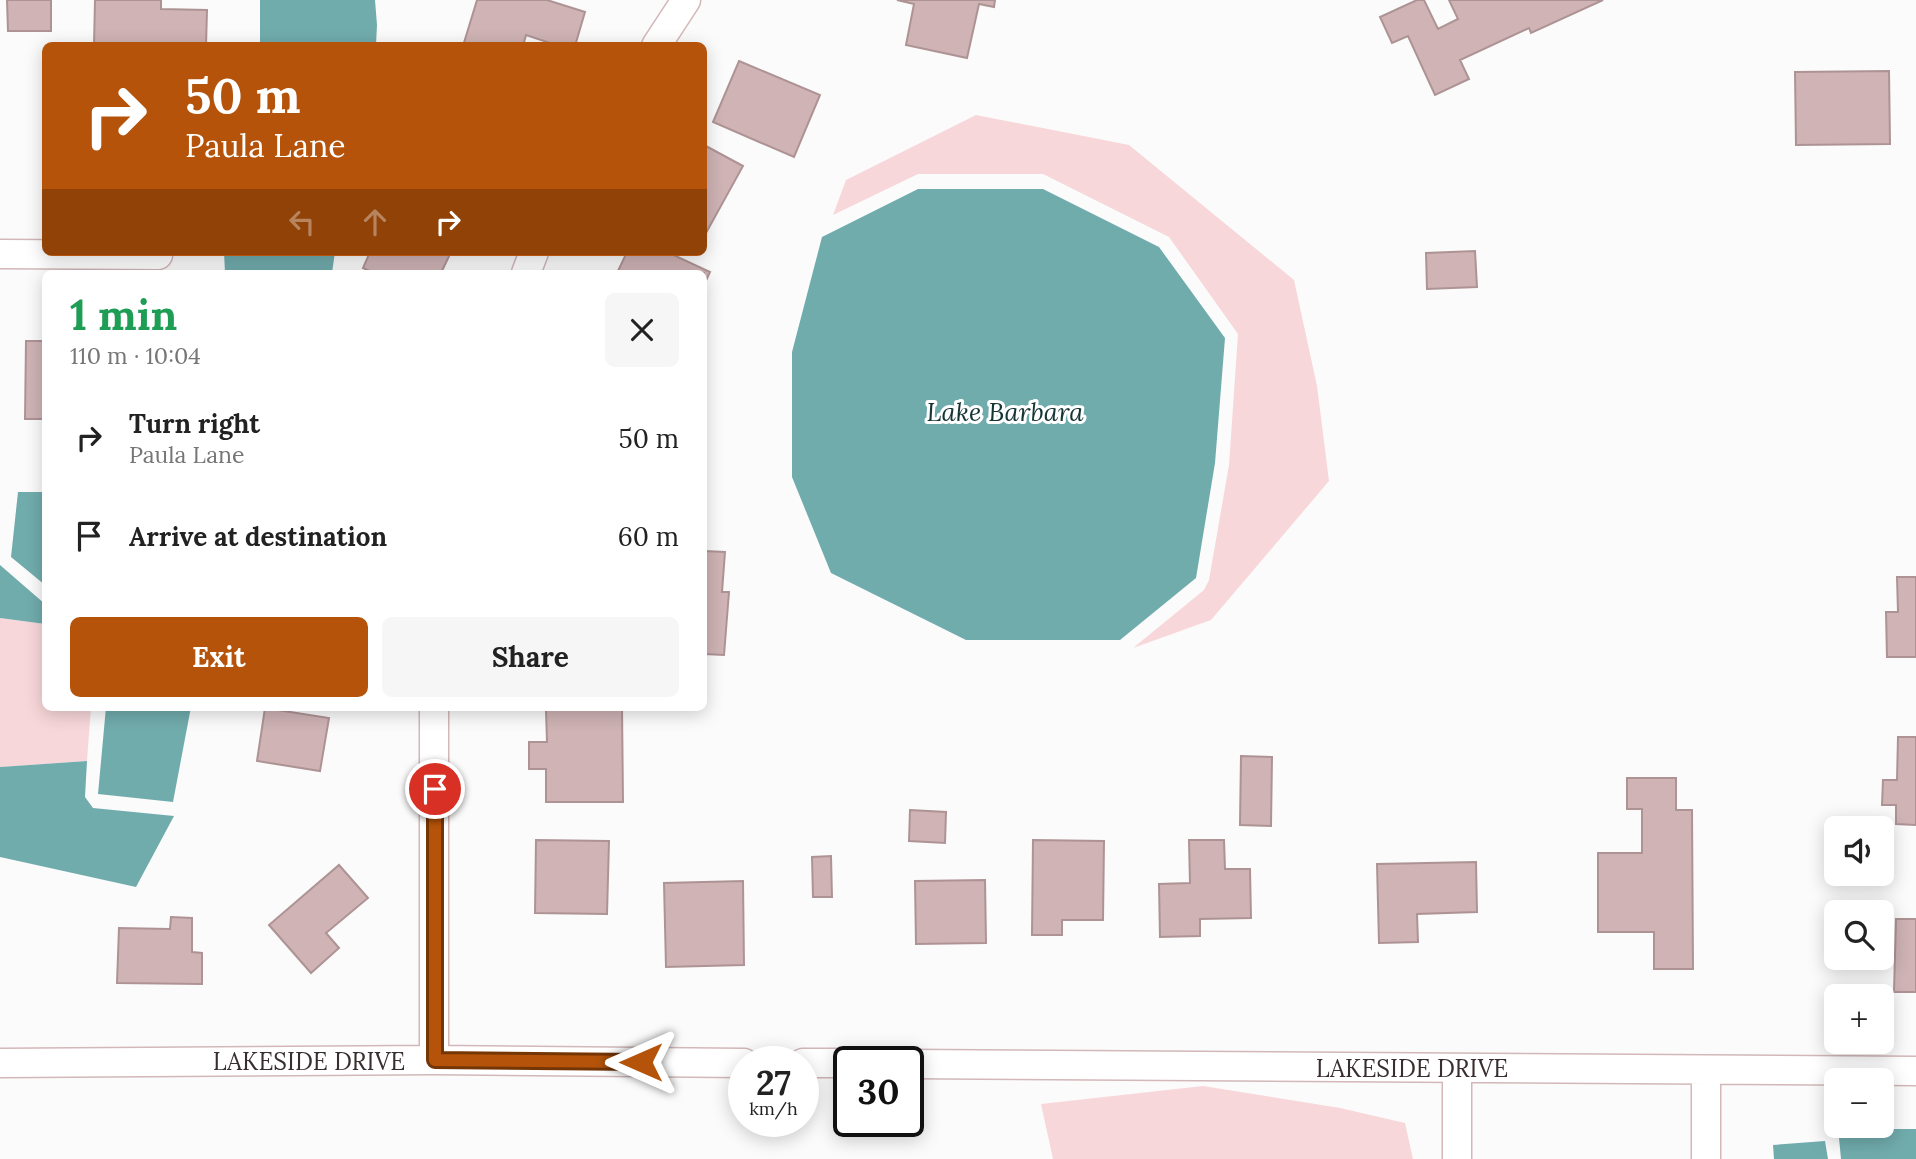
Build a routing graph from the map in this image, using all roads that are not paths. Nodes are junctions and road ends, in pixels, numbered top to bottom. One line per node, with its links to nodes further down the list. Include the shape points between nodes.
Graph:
1 (685, 0): 2 (street)
2 (659, 42)
3 (0, 254): 4 (street)
4 (42, 254)
5 (435, 711): 6 (street)
6 (435, 1060): 7 (street, LAKESIDE DRIVE); 8 (street, LAKESIDE DRIVE)
7 (0, 1063)
8 (728, 1063)
9 (924, 1064): 10 (street, LAKESIDE DRIVE)
10 (1457, 1068): 11 (street, LAKESIDE DRIVE); 13 (street)
11 (1706, 1070): 12 (street, LAKESIDE DRIVE); 14 (street)
12 (1916, 1071)
13 (1457, 1159)
14 (1706, 1159)

